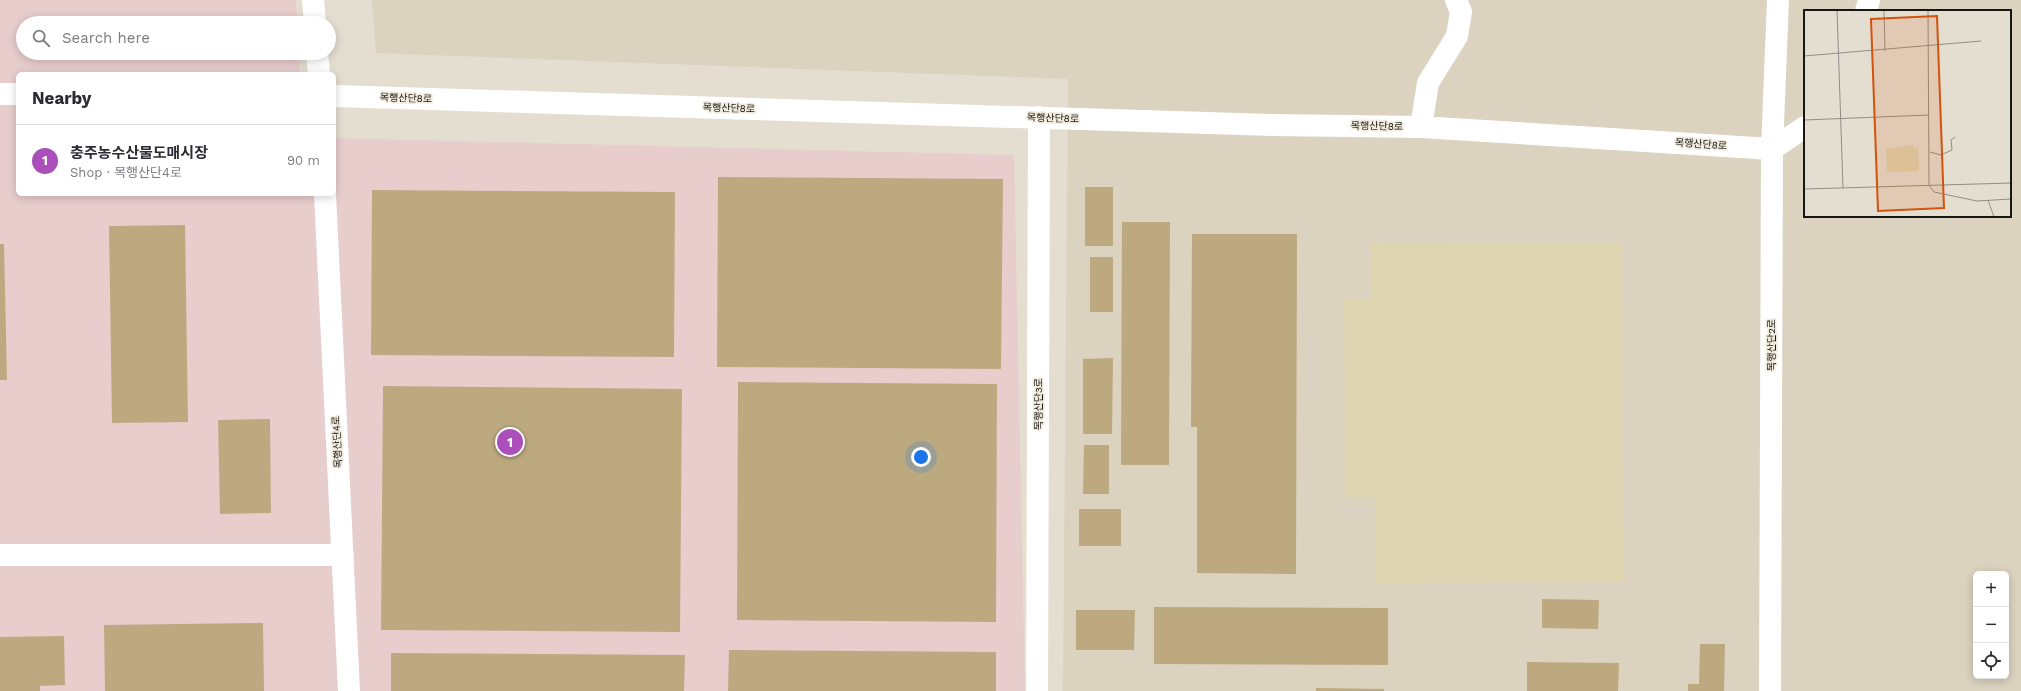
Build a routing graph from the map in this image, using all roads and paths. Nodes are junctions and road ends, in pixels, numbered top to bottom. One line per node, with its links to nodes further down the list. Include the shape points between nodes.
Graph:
1 (313, 0): 6 (street)
2 (1456, 0): 13 (street, via 1461,12 1457,36 1428,83)
3 (1778, 0): 15 (street, 목행산단2로)
4 (1869, 0): 5 (street)
5 (1866, 10)
6 (314, 16)
7 (318, 60): 8 (street)
8 (319, 72)
9 (0, 94): 10 (street)
10 (16, 94)
11 (336, 96): 12 (street, 목행산단8로)
12 (1039, 117): 13 (street, 목행산단8로, via 1272,125); 20 (street, 목행산단3로)
13 (1421, 126): 15 (street, 목행산단8로)
14 (1804, 128): 15 (street)
15 (1772, 149): 21 (street, 목행산단2로)
16 (326, 196): 18 (street, 목행산단4로)
17 (0, 555): 18 (street)
18 (342, 555): 19 (street, 목행산단4로)
19 (349, 691)
20 (1037, 691)
21 (1770, 691)

